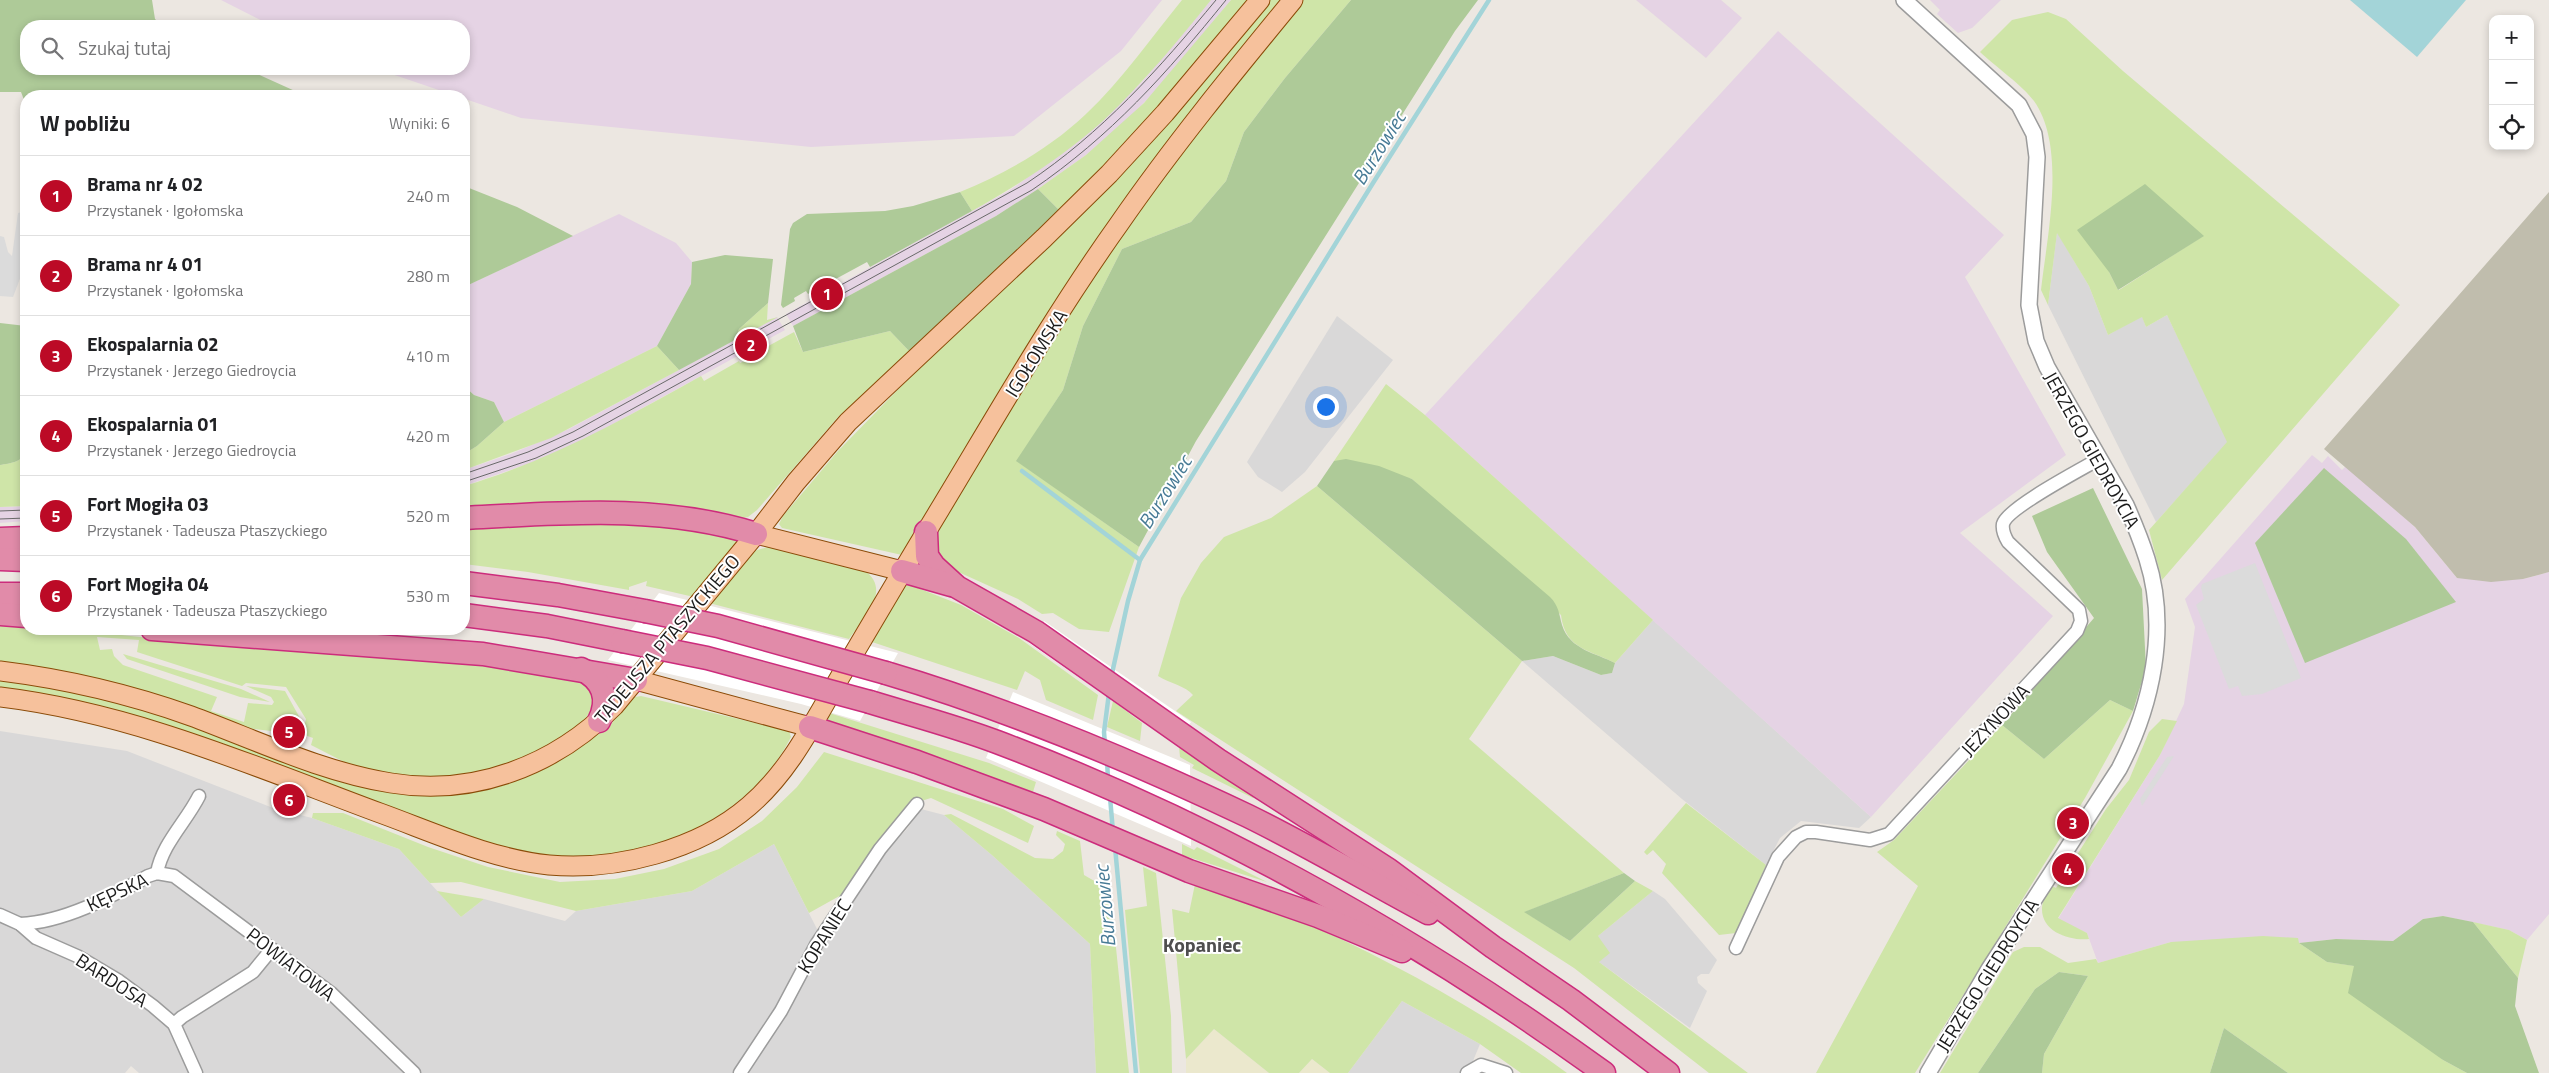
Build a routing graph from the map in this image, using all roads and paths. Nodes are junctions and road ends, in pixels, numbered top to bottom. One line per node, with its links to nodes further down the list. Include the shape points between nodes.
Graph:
1 (1260, 0): 7 (main road, via 1165,113 1102,180 848,422)
2 (1293, 0): 6 (main road, IGOŁOMSKA, via 1197,117 1108,238)
3 (1904, 0): 4 (street, JERZEGO GIEDROYCIA, via 2011,96 2030,123 2037,157 2029,305 2036,341 2047,367)
4 (2099, 459): 33 (street, JEŻYNOWA, via 2023,504 2003,524 2008,542 2079,610 2081,621 2077,631 1889,834 1870,840 1806,832 1790,842 1769,874); 44 (street, JERZEGO GIEDROYCIA, via 2126,505 2148,560 2156,627 2154,669 2148,700 2119,769 1993,962)
5 (470, 518): 7 (highway, via 622,512 689,518)
6 (926, 532): 12 (main road, IGOŁOMSKA); 14 (highway, via 927,556)
7 (756, 534): 12 (main road); 23 (main road, TADEUSZA PTASZYCKIEGO)
8 (20, 538): 9 (highway)
9 (0, 539)
10 (0, 559): 11 (highway)
11 (20, 560)
12 (902, 572): 14 (highway); 26 (main road, IGOŁOMSKA)
13 (470, 583): 32 (highway, bridge, via 558,594 718,626 951,692 1074,738 1190,790 1299,842)
14 (957, 586): 32 (highway, via 1036,632 1284,804 1389,870)
15 (0, 594): 16 (highway)
16 (20, 594)
17 (0, 614): 18 (highway)
18 (20, 616)
19 (470, 616): 35 (highway, bridge, via 547,626 726,663 870,702 994,741 1057,766 1268,862)
20 (231, 635): 21 (highway, via 483,654)
21 (580, 669): 23 (highway); 25 (highway, via 592,676 603,689 605,703)
22 (0, 671): 25 (main road, TADEUSZA PTASZYCKIEGO, via 58,680 138,699 342,771 407,786 455,785 503,776 556,752)
23 (636, 680): 25 (main road, TADEUSZA PTASZYCKIEGO); 26 (main road)
24 (0, 697): 26 (main road, via 68,708 141,726 478,848 533,863 572,866 608,864 650,856 724,823 746,809 768,788 788,764)
25 (599, 721)
26 (810, 727): 35 (highway, via 1044,809 1189,872 1318,916)
27 (199, 796): 29 (street, KĘPSKA, via 163,852)
28 (917, 804): 39 (street, KOPANIEC, via 880,849 816,945 781,1011)
29 (157, 873): 31 (street, KĘPSKA, via 76,911 46,921); 34 (street, POWIATOWA, via 174,876 184,882)
30 (0, 915): 31 (street, BARDOSA)
31 (20, 924): 36 (street, BARDOSA, via 36,938 77,956 119,981)
32 (1493, 947): 43 (highway, via 1571,1000)
33 (1736, 948)
34 (271, 950): 36 (street, via 253,972); 38 (street, POWIATOWA, via 331,993)
35 (1458, 973): 42 (highway)
36 (174, 1024): 37 (street, BARDOSA)
37 (196, 1073)
38 (414, 1073)
39 (740, 1073)
40 (1468, 1073): 41 (street, via 1481,1064)
41 (1506, 1073)
42 (1604, 1073)
43 (1668, 1073)
44 (1928, 1073)

